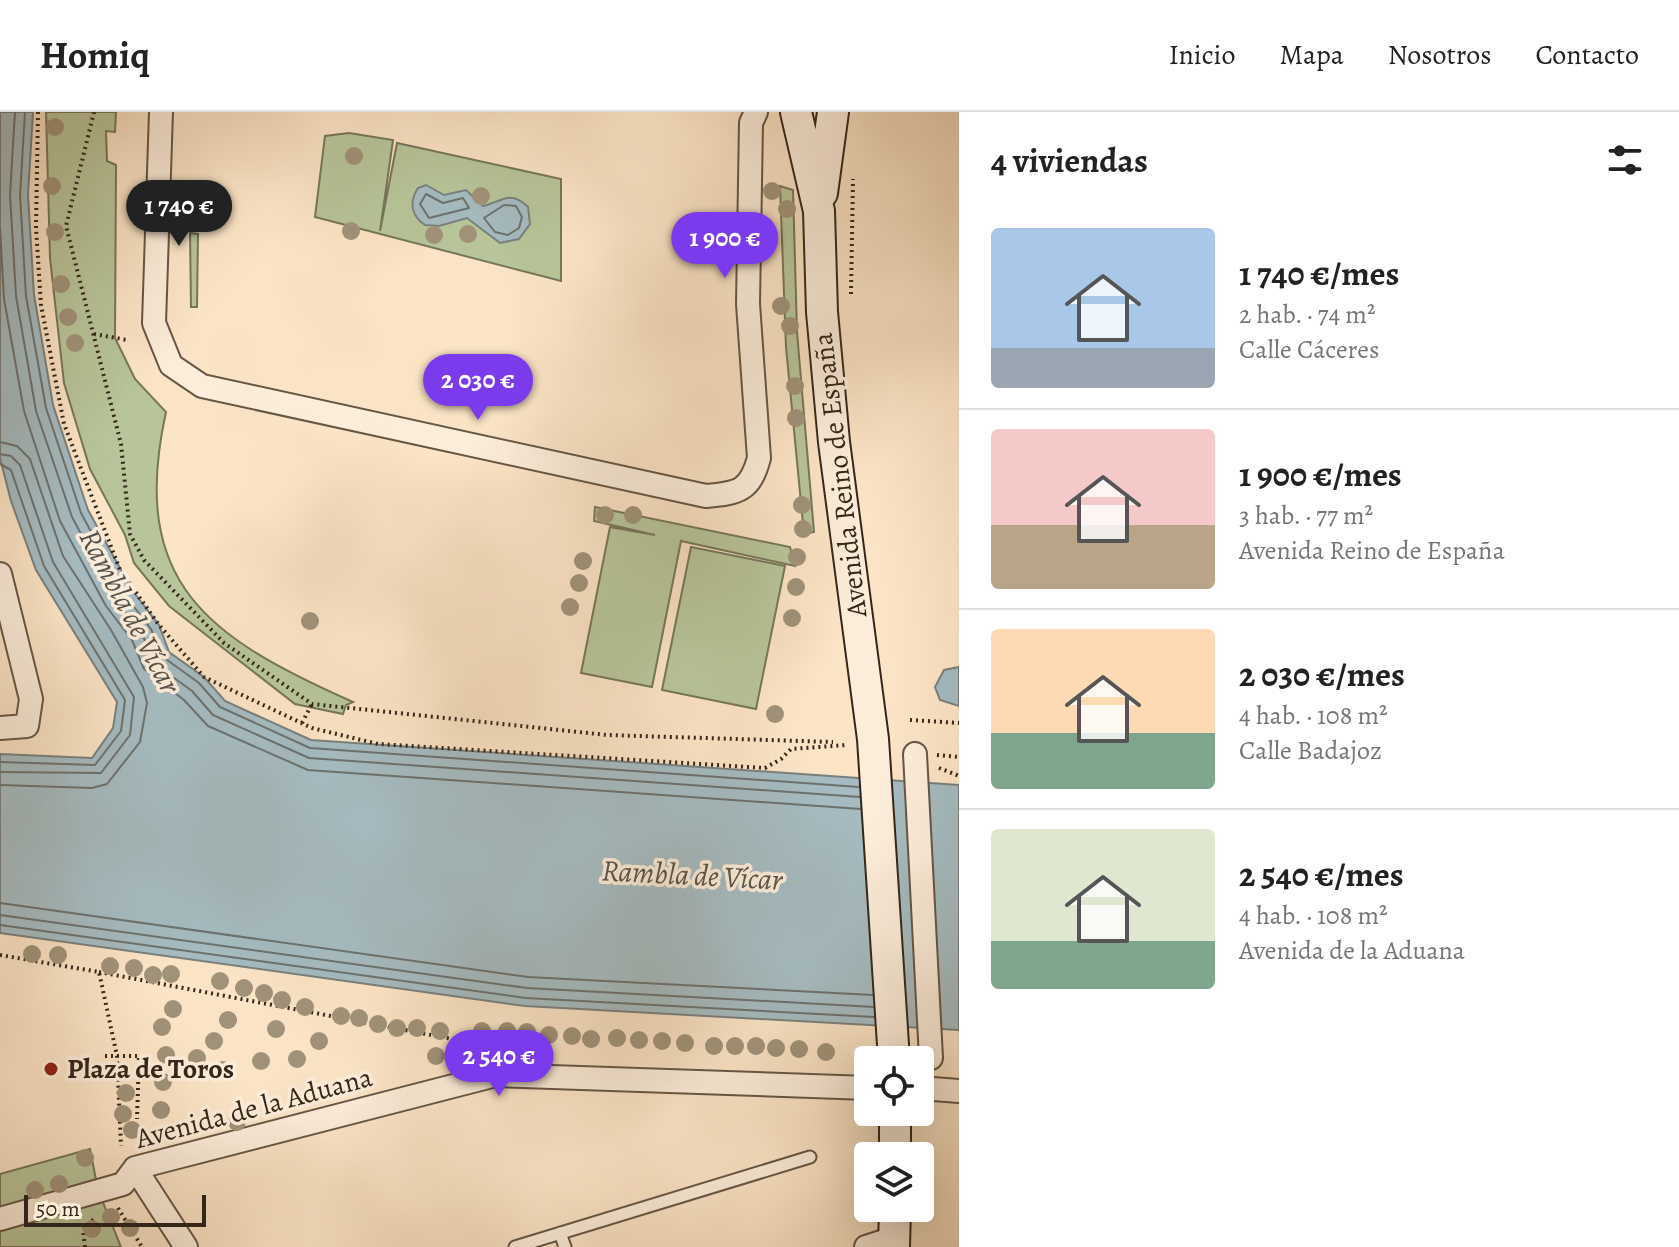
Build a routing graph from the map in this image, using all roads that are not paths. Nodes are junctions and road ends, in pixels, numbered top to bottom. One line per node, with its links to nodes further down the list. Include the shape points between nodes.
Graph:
1 (161, 112): 2 (street, via 154,323 171,365 202,386 706,496 735,493 753,480 759,458 748,304 751,123)
2 (756, 112)
3 (796, 112): 5 (street, Avenida Reino de España)
4 (833, 112): 5 (street, Avenida Reino de España)
5 (819, 211): 9 (street, Avenida Reino de España, via 834,442 873,739)
6 (0, 574): 7 (street, via 31,699 27,726)
7 (0, 728)
8 (915, 754): 10 (street)
9 (893, 1046)
10 (930, 1046)
11 (854, 1088): 15 (street, Avenida de la Aduana, via 496,1075)
12 (934, 1089): 13 (street)
13 (959, 1091)
14 (810, 1157): 18 (lane)
15 (135, 1168): 16 (street, Avenida de la Aduana, via 111,1194); 20 (street)
16 (0, 1219)
17 (891, 1222): 19 (street)
18 (560, 1233): 21 (lane); 22 (lane)
19 (885, 1244)
20 (186, 1247)
21 (515, 1247)
22 (565, 1247)

